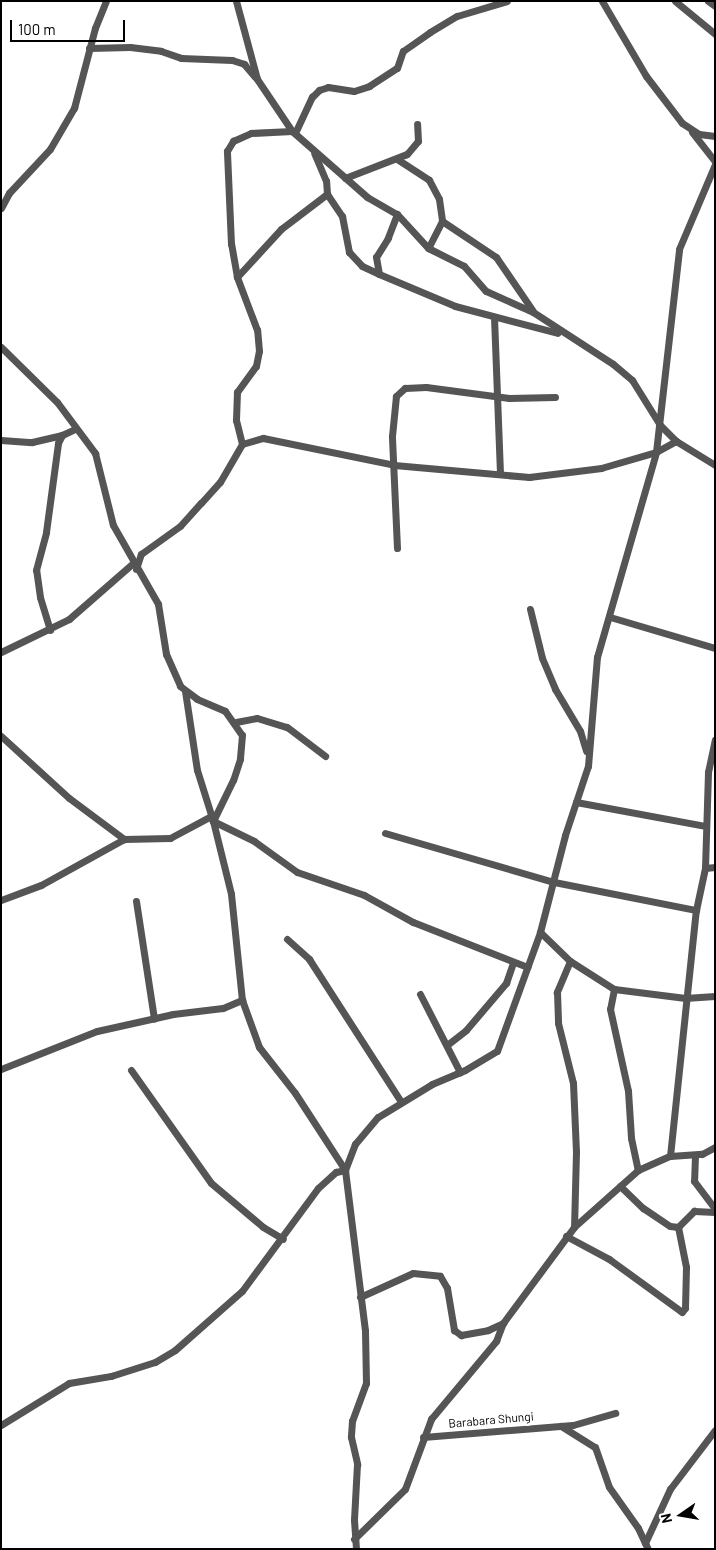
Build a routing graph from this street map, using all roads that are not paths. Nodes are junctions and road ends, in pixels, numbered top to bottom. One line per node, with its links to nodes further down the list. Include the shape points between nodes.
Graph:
1 (106, 1): 9 (street)
2 (236, 1): 10 (street)
3 (507, 1): 13 (street, via 457,16 430,32 403,51 397,68 369,86 354,90 328,87 319,90)
4 (602, 1): 12 (street, via 646,76)
5 (675, 1): 8 (street)
6 (708, 1): 7 (street)
7 (715, 6)
8 (715, 34)
9 (89, 48): 10 (street, via 130,47 161,50 181,58 232,60 248,67); 20 (street, via 80,90 70,114 50,149 8,193)
10 (257, 79): 13 (street)
11 (417, 124): 16 (street, via 418,141 414,148)
12 (690, 129): 14 (street); 17 (street)
13 (293, 132): 15 (street); 25 (street, via 286,129 251,133 233,142 227,151 229,225)
14 (715, 136)
15 (313, 150): 18 (street); 19 (street, via 326,182)
16 (397, 159): 18 (street); 22 (street, via 429,180 439,199)
17 (715, 163): 32 (street, via 679,249)
18 (345, 178): 21 (street, via 367,197)
19 (327, 194): 24 (street, via 342,216 349,252 362,266); 25 (street, via 281,229)
20 (1, 208)
21 (397, 214): 23 (street); 24 (street, via 376,258)
22 (442, 221): 23 (street); 26 (street, via 496,257)
23 (428, 248): 26 (street, via 464,266 486,291)
24 (379, 274): 27 (street, via 440,301)
25 (237, 277): 37 (street, via 256,330 259,351 256,366 236,392 236,420)
26 (533, 312): 28 (street)
27 (494, 317): 28 (street); 30 (street)
28 (564, 334): 32 (street, via 613,364 632,380)
29 (1, 347): 33 (street, via 30,373)
30 (496, 394): 31 (street, via 509,398); 39 (street, via 405,388 396,396 393,414); 41 (street)
31 (555, 397)
32 (660, 424): 36 (street); 38 (street)
33 (75, 429): 34 (street); 44 (street, via 95,453 113,525)
34 (62, 435): 35 (street, via 32,442); 47 (street, via 56,452 46,532 36,570)
35 (1, 440)
36 (676, 441): 38 (street); 40 (street)
37 (242, 444): 39 (street, via 271,438); 43 (street, via 220,482 180,526)
38 (656, 452): 41 (street, via 561,475 528,477); 46 (street, via 644,502 620,568)
39 (394, 465): 41 (street); 42 (street)
40 (715, 465)
41 (500, 474)
42 (397, 548)
43 (141, 554): 44 (street); 44 (street)
44 (133, 563): 47 (street, via 69,618); 50 (street, via 158,604 166,654)
45 (530, 609): 54 (street, via 542,658 554,689 580,732)
46 (610, 617): 48 (street); 54 (street, via 597,657)
47 (50, 630): 49 (street)
48 (715, 648)
49 (1, 652)
50 (185, 692): 51 (street, via 225,711); 57 (street, via 197,770)
51 (236, 722): 55 (street, via 257,718 287,727); 57 (street, via 242,735 240,760)
52 (1, 736): 60 (street, via 69,798)
53 (715, 740): 58 (street, via 710,752)
54 (588, 754): 56 (street, via 588,766)
55 (326, 756)
56 (576, 802): 58 (street); 63 (street)
57 (213, 818): 60 (street, via 170,838); 70 (street, via 254,841 297,872 364,896 413,922); 76 (street, via 230,894)
58 (705, 826): 62 (street)
59 (385, 833): 63 (street)
60 (124, 839): 64 (street, via 41,884)
61 (715, 867): 62 (street)
62 (705, 868): 66 (street)
63 (554, 882): 66 (street); 67 (street)
64 (1, 900)
65 (136, 902): 77 (street)
66 (696, 910): 75 (street)
67 (540, 932): 69 (street); 71 (street)
68 (287, 939): 82 (street, via 309,959)
69 (570, 961): 72 (street); 90 (street, via 557,1000 558,1023 573,1083 576,1113)
70 (513, 962): 71 (street); 78 (street, via 506,983 466,1030)
71 (528, 967): 81 (street, via 497,1051)
72 (614, 989): 75 (street); 87 (street, via 610,1009 627,1083 631,1138)
73 (420, 994): 78 (street)
74 (715, 996): 75 (street)
75 (685, 998): 85 (street)
76 (242, 1000): 77 (street, via 223,1008); 86 (street, via 259,1046 295,1093)
77 (154, 1019): 79 (street, via 97,1031)
78 (447, 1045): 81 (street)
79 (1, 1069)
80 (131, 1070): 93 (street, via 211,1183 263,1227)
81 (460, 1072): 82 (street)
82 (401, 1102): 86 (street, via 364,1131)
83 (715, 1147): 84 (street)
84 (695, 1155): 85 (street); 89 (street, via 694,1181)
85 (670, 1156): 87 (street)
86 (345, 1170): 93 (street, via 336,1172 318,1188); 94 (street)
87 (638, 1170): 88 (street)
88 (620, 1186): 90 (street); 91 (street, via 663,1223)
89 (715, 1211): 91 (street, via 694,1211)
90 (574, 1227): 92 (street)
91 (678, 1227): 92 (street, via 686,1267 685,1308 682,1312 610,1259)
92 (566, 1236): 95 (street)
93 (283, 1239): 97 (street, via 242,1291 176,1350 155,1362 111,1376 69,1383)
94 (360, 1297): 95 (street, via 413,1273 428,1273 444,1280 458,1334 488,1330); 101 (street, via 366,1383 352,1421 351,1437 357,1464)
95 (503, 1323): 100 (street, via 496,1341 431,1419)
96 (614, 1413): 98 (street, Barabara Shungi)
97 (1, 1425)
98 (561, 1426): 100 (street, Barabara Shungi); 102 (street, via 595,1447 609,1487 638,1528)
99 (715, 1430): 102 (street, via 670,1489)
100 (423, 1437): 101 (street, via 412,1478)
101 (355, 1546)
102 (646, 1546)

